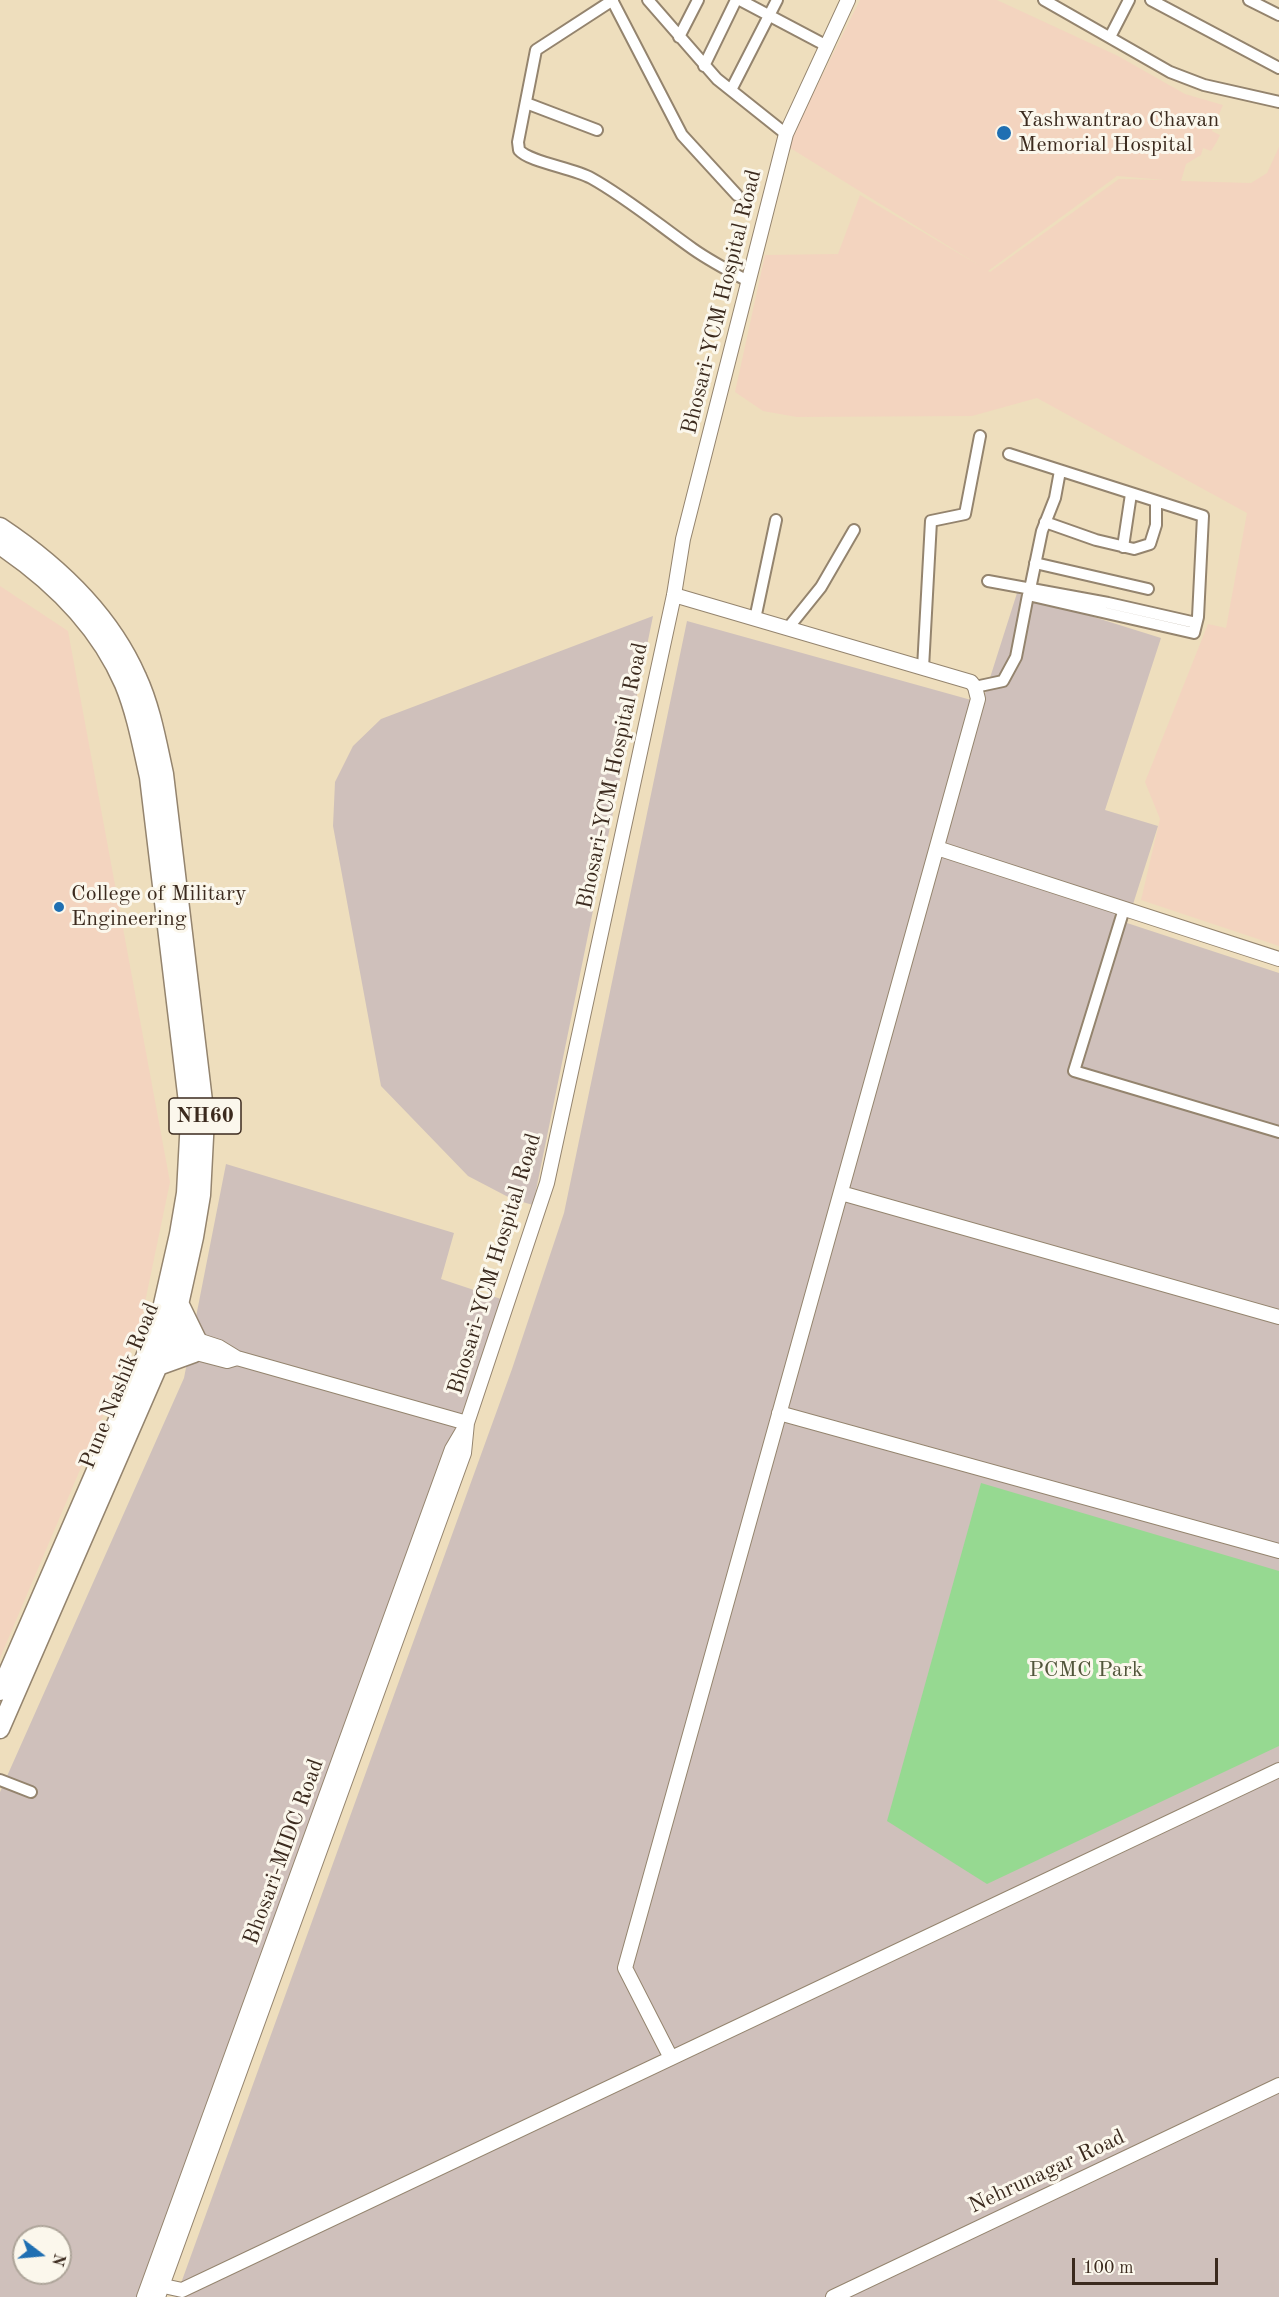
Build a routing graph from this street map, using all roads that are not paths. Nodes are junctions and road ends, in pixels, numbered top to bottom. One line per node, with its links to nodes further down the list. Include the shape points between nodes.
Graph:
1 (613, 0): 22 (street, via 536,50); 25 (street, via 681,135)
2 (648, 0): 12 (street)
3 (664, 0): 12 (street)
4 (698, 0): 15 (street)
5 (738, 0): 13 (street); 18 (street)
6 (777, 0): 13 (street)
7 (848, 0): 17 (street, Bhosari-YCM Hospital Road)
8 (1044, 0): 16 (street)
9 (1129, 0): 16 (street)
10 (1151, 0): 19 (street)
11 (1249, 0): 14 (street)
12 (658, 12): 15 (street)
13 (770, 15): 17 (street); 20 (street)
14 (1279, 15)
15 (679, 37): 18 (street)
16 (1110, 37): 21 (street, via 1186,80)
17 (827, 46): 24 (street, Bhosari-YCM Hospital Road)
18 (704, 66): 20 (street)
19 (1279, 68)
20 (731, 90): 24 (street)
21 (1279, 102)
22 (525, 103): 23 (street); 26 (street, via 518,142 522,153 591,178)
23 (597, 130)
24 (786, 134): 26 (street, Bhosari-YCM Hospital Road)
25 (737, 195)
26 (748, 282): 42 (street, Bhosari-YCM Hospital Road, via 683,539)
27 (980, 436): 45 (street, via 964,514 931,521)
28 (1009, 454): 29 (street)
29 (1060, 471): 30 (street); 33 (street)
30 (1131, 494): 31 (street); 37 (street)
31 (1156, 502): 37 (street, via 1156,525 1150,544 1134,549); 41 (street, via 1203,516 1194,633)
32 (776, 520): 43 (street)
33 (1045, 522): 37 (street); 38 (street)
34 (0, 527): 52 (highway, Pune Nashik Road / NH60, via 51,564 110,629 137,677 164,774 205,1118 201,1195)
35 (854, 530): 44 (street, via 822,587)
36 (0, 545): 54 (highway, Pune Nashik Road / NH60, via 49,583 97,637 123,684 149,777 190,1119 181,1224 161,1313)
37 (1123, 547)
38 (1035, 563): 40 (street); 41 (street)
39 (987, 584): 41 (street)
40 (1148, 589)
41 (1029, 592): 46 (street, via 1016,657 1003,681)
42 (674, 595): 43 (street); 58 (street, Bhosari-YCM Hospital Road, via 547,1183)
43 (756, 619): 44 (street)
44 (788, 628): 45 (street)
45 (923, 668): 46 (street, via 971,682)
46 (975, 687): 47 (street, via 977,705)
47 (937, 848): 48 (street); 51 (street)
48 (1124, 909): 49 (street); 50 (street, via 1074,1071)
49 (1279, 958)
50 (1279, 1132)
51 (841, 1192): 53 (street); 57 (street)
52 (179, 1304): 54 (highway, Pune Nashik Road / NH60); 55 (highway)
53 (1279, 1317)
54 (161, 1336): 55 (street); 56 (highway, Pune Nashik Road / NH60); 60 (highway, Pune Nashik Road / NH60)
55 (195, 1347): 56 (highway); 58 (street, via 227,1361 237,1358)
56 (158, 1366): 61 (highway, Pune Nashik Road / NH60)
57 (779, 1413): 59 (street); 65 (street, via 625,1968)
58 (467, 1423): 67 (street, Bhosari-MIDC Road, via 452,1449)
59 (1279, 1551)
60 (0, 1691)
61 (0, 1729)
62 (1279, 1770): 65 (street)
63 (0, 1780): 64 (street)
64 (31, 1792)
65 (671, 2058): 67 (street, via 182,2290)
66 (1279, 2085): 69 (street, Nehrunagar Road)
67 (157, 2288): 68 (street, Bhosari-MIDC Road)
68 (144, 2297)
69 (833, 2297)

